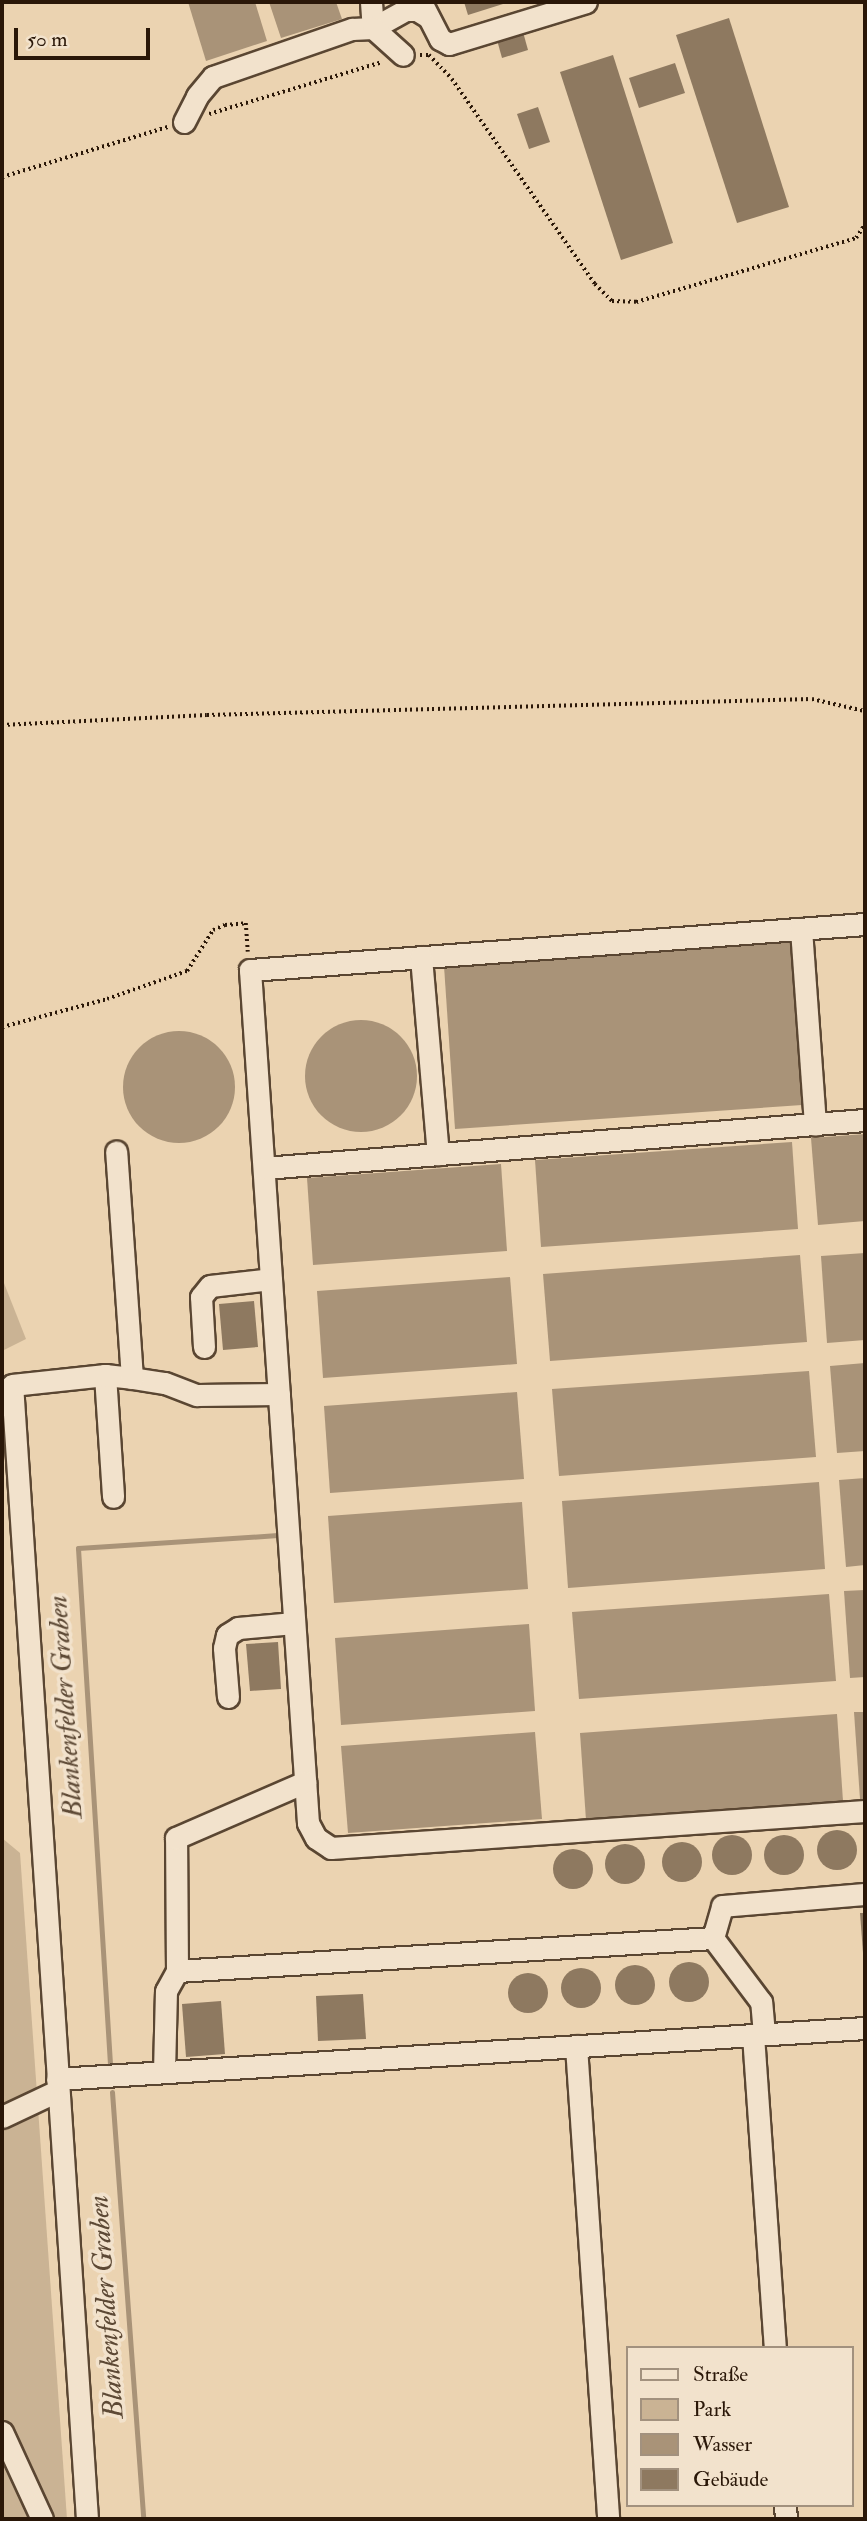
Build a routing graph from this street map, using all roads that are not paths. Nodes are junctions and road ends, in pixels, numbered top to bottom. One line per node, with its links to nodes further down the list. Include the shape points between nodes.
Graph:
1 (371, 2): 4 (lane)
2 (586, 2): 3 (lane, via 449,44 440,39)
3 (424, 9): 4 (lane, via 406,10)
4 (373, 28): 5 (lane); 6 (lane, via 352,29 213,77)
5 (403, 55)
6 (184, 122)
7 (865, 924): 8 (lane)
8 (800, 929): 9 (lane); 11 (lane)
9 (421, 957): 13 (lane); 14 (lane, via 250,970)
10 (865, 1120): 11 (lane)
11 (815, 1124): 13 (lane)
12 (116, 1152): 18 (lane)
13 (438, 1154): 14 (lane)
14 (264, 1168): 15 (lane)
15 (271, 1279): 16 (lane, via 210,1286 201,1297); 19 (lane)
16 (204, 1347)
17 (105, 1376): 18 (lane); 20 (lane); 32 (lane, via 12,1385)
18 (132, 1378): 19 (lane, via 165,1383 197,1395)
19 (279, 1394): 21 (lane)
20 (113, 1497)
21 (295, 1623): 22 (lane, via 238,1628 227,1635); 23 (lane)
22 (228, 1697)
23 (305, 1782): 24 (lane, via 308,1823 316,1838 331,1848); 27 (lane, via 176,1838)
24 (865, 1811)
25 (865, 1894): 26 (lane, via 722,1906)
26 (713, 1938): 27 (lane); 29 (lane, via 761,2002)
27 (177, 1971): 31 (lane, via 166,1991)
28 (865, 2028): 29 (lane)
29 (758, 2035): 30 (lane); 34 (lane)
30 (576, 2046): 31 (lane); 38 (lane)
31 (164, 2072): 32 (lane)
32 (57, 2085): 33 (lane); 37 (lane)
33 (2, 2117)
34 (775, 2346)
35 (2, 2432): 36 (lane)
36 (41, 2519)
37 (87, 2519)
38 (608, 2519)

